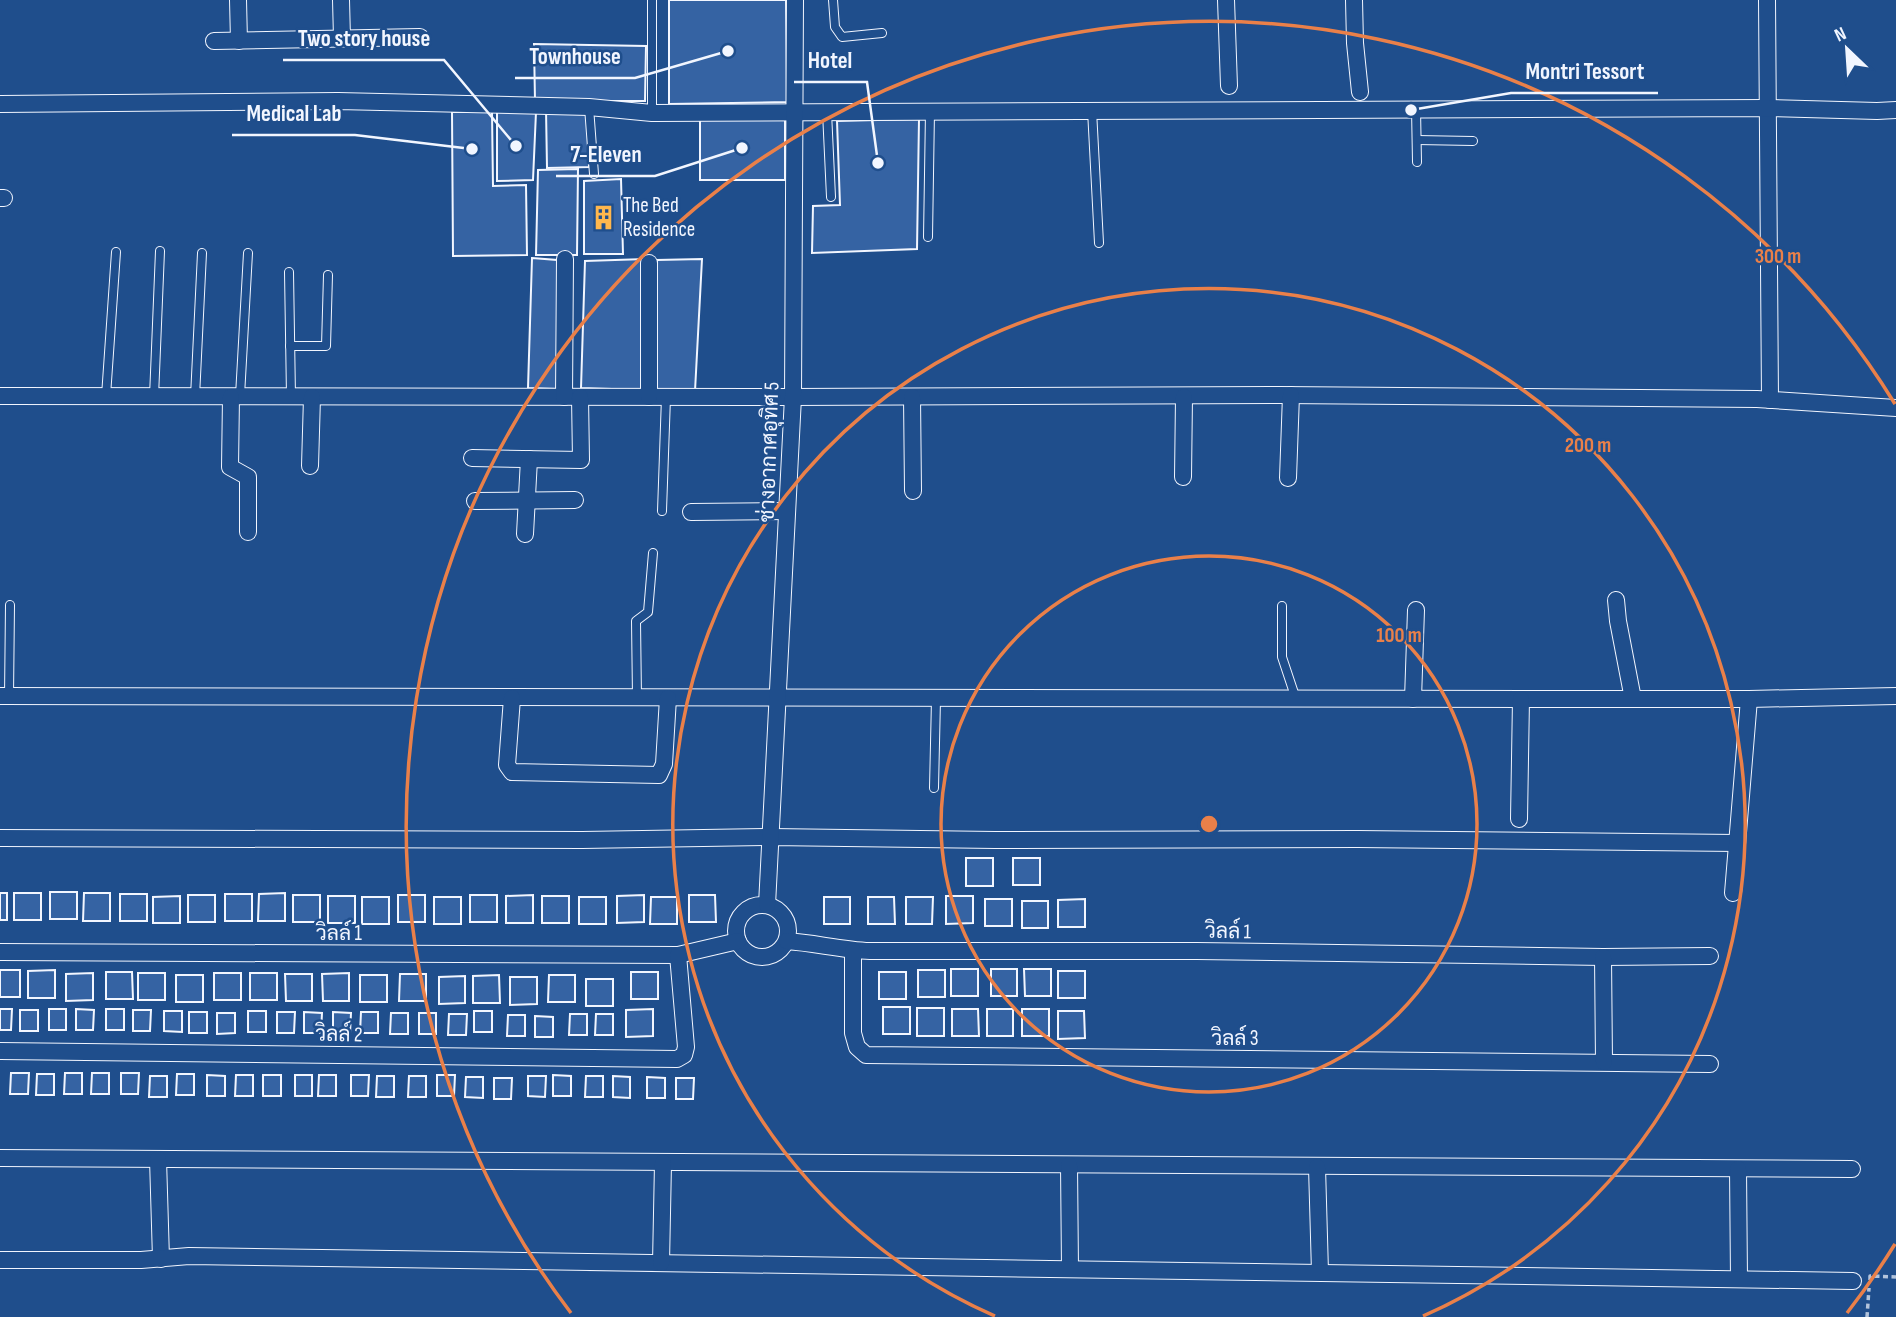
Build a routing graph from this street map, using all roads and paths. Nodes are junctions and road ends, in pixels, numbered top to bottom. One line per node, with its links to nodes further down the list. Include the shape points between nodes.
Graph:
1 (238, 0): 13 (street)
2 (341, 0): 11 (street)
3 (652, 0): 25 (lane)
4 (795, 0): 23 (street, ช่างอากาศอุทิศ 5)
5 (833, 0): 9 (lane, via 835,27 842,37)
6 (1226, 0): 14 (street)
7 (1354, 0): 15 (street)
8 (1767, 0): 18 (street)
9 (882, 33)
10 (421, 37): 11 (street)
11 (342, 38): 13 (street)
12 (214, 41): 13 (street)
13 (239, 41)
14 (1229, 86)
15 (1360, 92)
16 (0, 104): 17 (street, via 338,101)
17 (589, 107): 25 (street); 29 (lane)
18 (1767, 108): 19 (street); 21 (street); 56 (street)
19 (1416, 109): 20 (street); 26 (lane)
20 (1092, 110): 22 (street); 32 (lane)
21 (1896, 110)
22 (930, 111): 24 (street); 31 (lane)
23 (795, 112): 24 (street); 25 (street); 53 (street, ช่างอากาศอุทิศ 5)
24 (827, 112): 30 (lane)
25 (652, 113)
26 (1417, 140): 27 (lane); 28 (lane)
27 (1473, 141)
28 (1417, 162)
29 (594, 174)
30 (831, 197)
31 (928, 237)
32 (1099, 243)
33 (160, 251): 45 (lane)
34 (116, 252): 44 (lane)
35 (202, 253): 46 (lane)
36 (248, 253): 47 (lane)
37 (565, 259): 50 (street)
38 (649, 263): 51 (street)
39 (289, 272): 41 (lane)
40 (328, 275): 41 (lane, via 326,346)
41 (290, 346): 48 (lane)
42 (1292, 395): 55 (street); 56 (street); 62 (street)
43 (0, 396): 44 (street)
44 (106, 396): 45 (street)
45 (154, 397): 46 (street)
46 (195, 397): 47 (street)
47 (236, 397): 48 (street); 70 (street, via 230,467 248,477)
48 (291, 397): 49 (street)
49 (312, 397): 50 (street); 60 (street)
50 (572, 397): 51 (street); 59 (street, via 581,460)
51 (649, 397): 52 (street)
52 (666, 397): 53 (street); 67 (lane)
53 (793, 397): 54 (street); 68 (street, ช่างอากาศอุทิศ 5)
54 (912, 397): 55 (street); 63 (street)
55 (1184, 397): 61 (street)
56 (1770, 400): 57 (street)
57 (1896, 408)
58 (472, 458): 59 (street)
59 (528, 459): 64 (street)
60 (310, 466)
61 (1183, 477)
62 (1288, 478)
63 (913, 491)
64 (527, 500): 65 (street); 66 (street); 71 (street)
65 (575, 500)
66 (475, 501)
67 (662, 511)
68 (787, 511): 69 (street); 82 (street, ช่างอากาศอุทิศ 5)
69 (691, 512)
70 (248, 532)
71 (526, 534)
72 (653, 553): 80 (lane, via 648,612 636,621)
73 (1616, 600): 87 (street)
74 (10, 605): 77 (lane)
75 (1282, 606): 84 (lane, via 1282,657)
76 (1416, 610): 85 (street)
77 (4, 696): 79 (street)
78 (1896, 696): 88 (street)
79 (512, 698): 80 (street); 81 (street, via 507,765 512,772 659,775 664,764)
80 (637, 698): 81 (street)
81 (668, 698): 82 (street)
82 (778, 699): 83 (street); 91 (street, ช่างอากาศอุทิศ 5)
83 (936, 699): 84 (street); 89 (lane)
84 (1296, 699): 85 (street)
85 (1413, 699): 86 (street)
86 (1521, 699): 87 (street); 90 (street)
87 (1633, 699): 88 (street)
88 (1749, 699): 93 (street)
89 (934, 788)
90 (1519, 819)
91 (771, 837): 92 (street); 93 (street); 95 (street, ช่างอากาศอุทิศ 5)
92 (0, 838)
93 (1737, 843): 94 (street)
94 (1733, 892)
95 (767, 905): 96 (street, via 749,908 742,915 737,922); 97 (street, via 776,908 788,923)
96 (738, 941): 97 (street, via 743,950 762,958 773,956); 100 (street, วิลล์ 1)
97 (787, 941): 98 (street, วิลล์ 1)
98 (853, 951): 102 (street, วิลล์ 1); 104 (street, วิลล์ 3, via 853,1033 866,1055)
99 (0, 952): 100 (street, วิลล์ 1)
100 (678, 955): 103 (street, วิลล์ 2, via 686,1047 677,1059)
101 (1710, 956): 102 (street, วิลล์ 1)
102 (1603, 957): 104 (street)
103 (0, 1051)
104 (1604, 1062): 105 (street, วิลล์ 3)
105 (1710, 1063)
106 (0, 1158): 107 (street)
107 (158, 1159): 108 (street); 113 (street)
108 (663, 1163): 109 (street); 115 (street)
109 (1069, 1165): 110 (street); 116 (street)
110 (1317, 1167): 111 (street); 117 (street)
111 (1738, 1169): 112 (street); 119 (street)
112 (1852, 1170)
113 (160, 1259): 114 (street); 115 (street)
114 (0, 1260)
115 (661, 1263): 116 (street)
116 (1070, 1269): 117 (street)
117 (1320, 1272): 119 (street)
118 (1896, 1277): 121 (path, via 1870,1276)
119 (1739, 1278): 120 (street)
120 (1853, 1281)
121 (1867, 1317)

